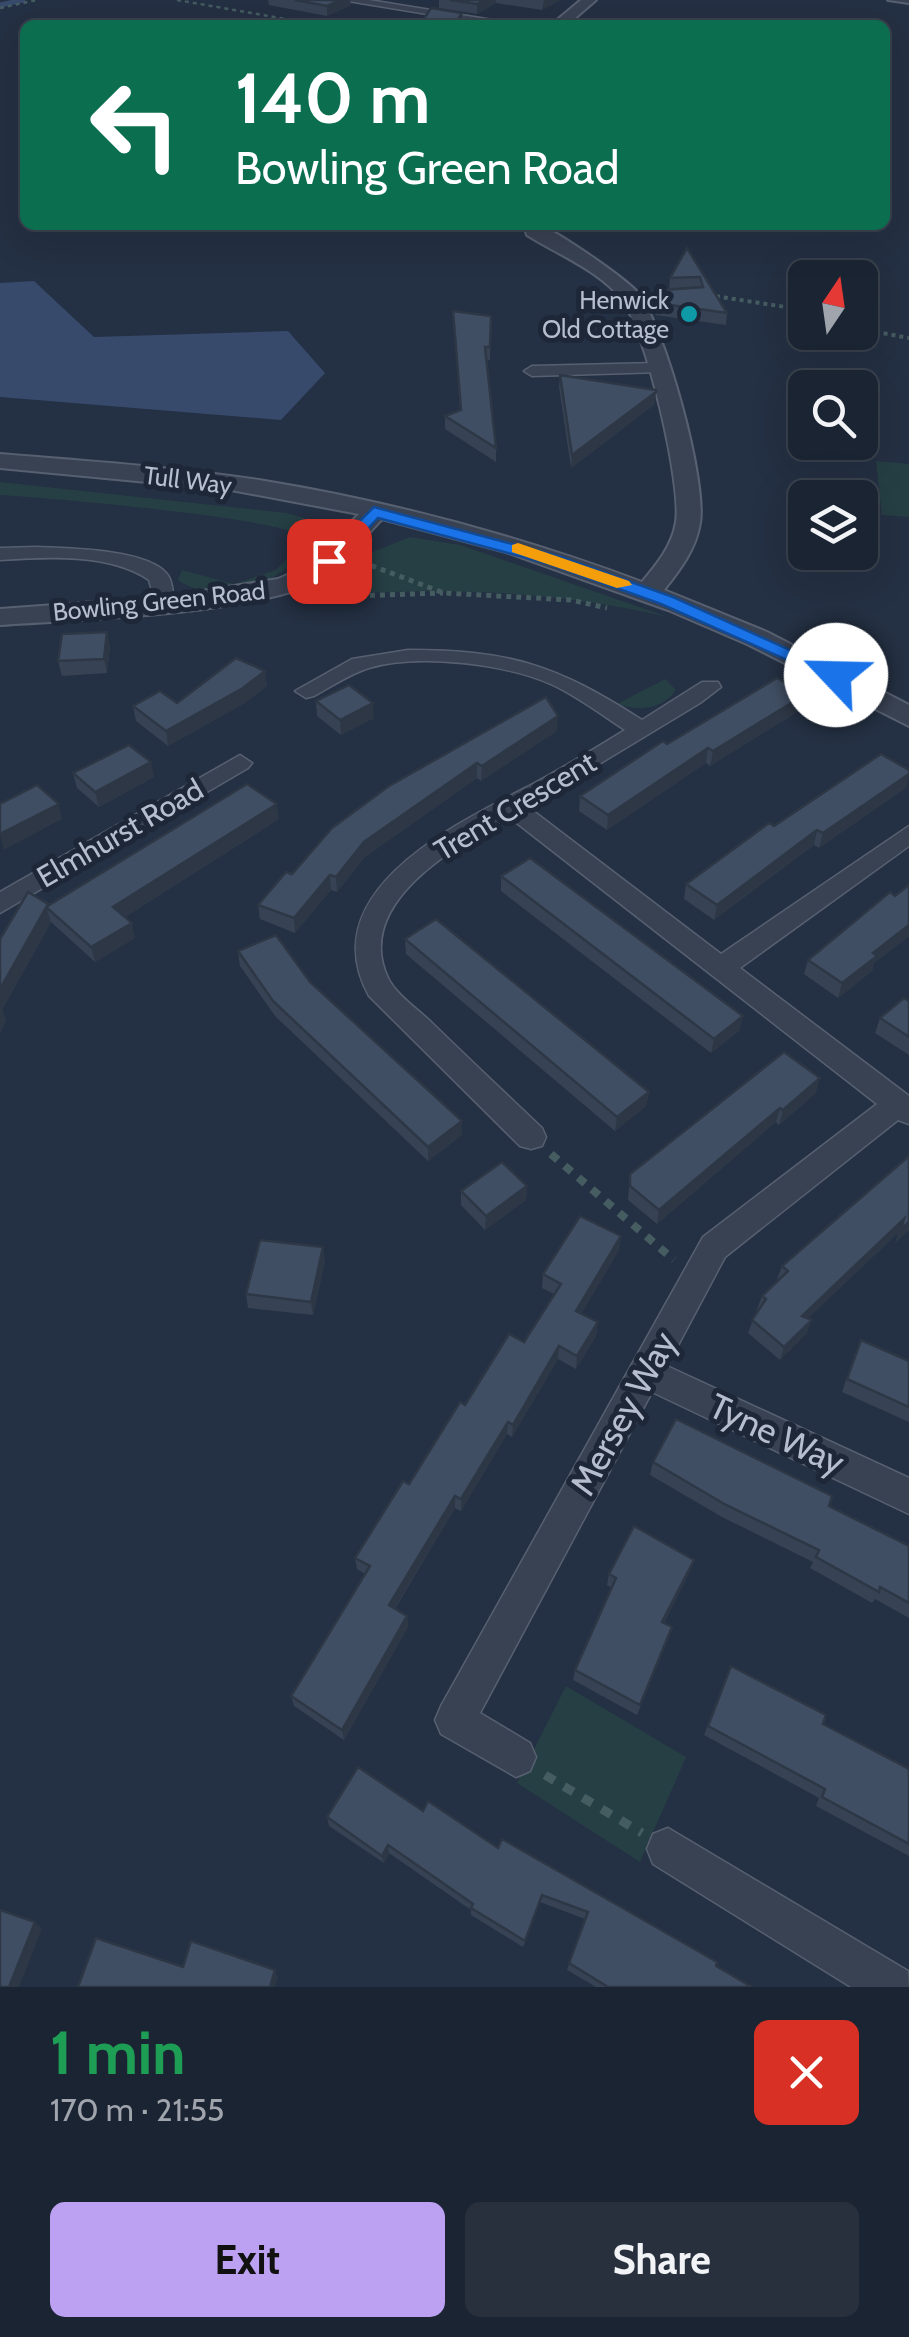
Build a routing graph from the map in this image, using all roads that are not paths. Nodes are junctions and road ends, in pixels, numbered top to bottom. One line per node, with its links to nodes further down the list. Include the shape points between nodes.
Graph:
1 (347, 0): 5 (street)
2 (590, 0): 6 (street)
3 (891, 0): 4 (lane)
4 (909, 1)
5 (484, 20)
6 (564, 20)
7 (534, 230): 9 (street)
8 (696, 294): 9 (lane)
9 (630, 296): 10 (street)
10 (656, 368): 11 (street, via 529,365); 15 (street, via 681,447 690,513 676,558)
11 (538, 394)
12 (0, 461): 13 (street, Tull Way, via 264,488)
13 (374, 512): 15 (street, via 526,550); 16 (street, Bowling Green Road, via 317,571 284,586)
14 (0, 554): 16 (street, via 32,551 140,566 159,577)
15 (647, 593): 22 (street, via 836,675)
16 (164, 605): 17 (street, Bowling Green Road)
17 (0, 617)
18 (309, 660): 19 (street)
19 (335, 676): 21 (street); 23 (street, via 392,658 517,664 568,684)
20 (710, 687): 23 (street, Trent Crescent)
21 (306, 692)
22 (909, 717)
23 (642, 731): 27 (street, Trent Crescent)
24 (188, 763): 26 (street)
25 (240, 763): 26 (street, Elmhurst Road)
26 (212, 780): 29 (street, Elmhurst Road)
27 (512, 807): 30 (street, Mersey Way); 32 (street, Trent Crescent, via 421,862 379,911 367,948 379,989)
28 (909, 834): 30 (street)
29 (0, 904)
30 (723, 966): 31 (street, Mersey Way)
31 (904, 1108): 33 (street, Mersey Way, via 714,1247)
32 (531, 1137)
33 (645, 1372): 34 (street, Tyne Way); 35 (street, Mersey Way, via 455,1720)
34 (909, 1496)
35 (516, 1757)
36 (668, 1849): 37 (street)
37 (892, 1987)

